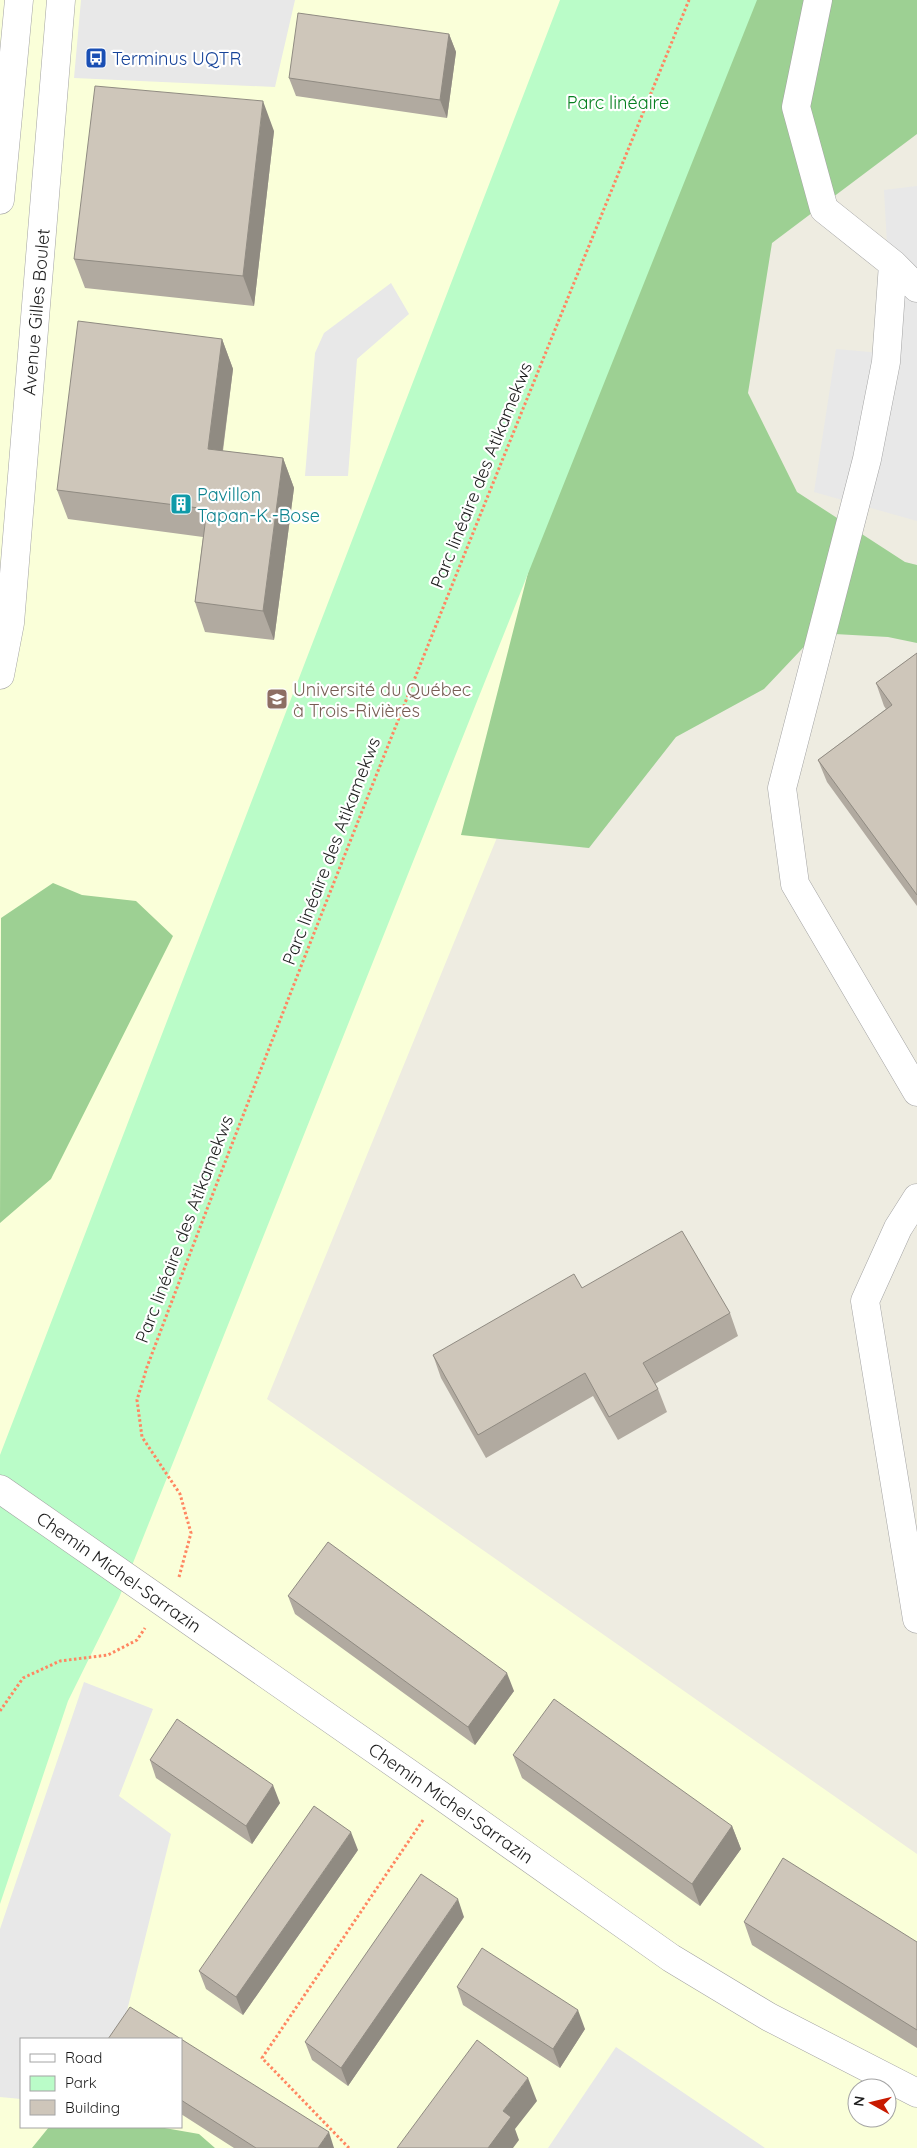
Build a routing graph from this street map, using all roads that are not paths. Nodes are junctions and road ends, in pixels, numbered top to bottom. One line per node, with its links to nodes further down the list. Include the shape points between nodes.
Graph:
1 (19, 0): 4 (street)
2 (61, 0): 7 (street, Avenue Gilles Boulet)
3 (818, 0): 5 (street, via 796,107 824,209)
4 (0, 200)
5 (893, 264): 6 (street); 9 (street, via 886,362 867,459 782,788 795,884)
6 (917, 288)
7 (5, 622): 8 (street, Avenue Gilles Boulet)
8 (0, 675)
9 (917, 1092)
10 (917, 1198): 12 (street, via 898,1228 865,1301)
11 (0, 1489): 13 (street, Chemin Michel-Sarrazin, via 671,1958 769,2017)
12 (917, 1619)
13 (917, 2092)

